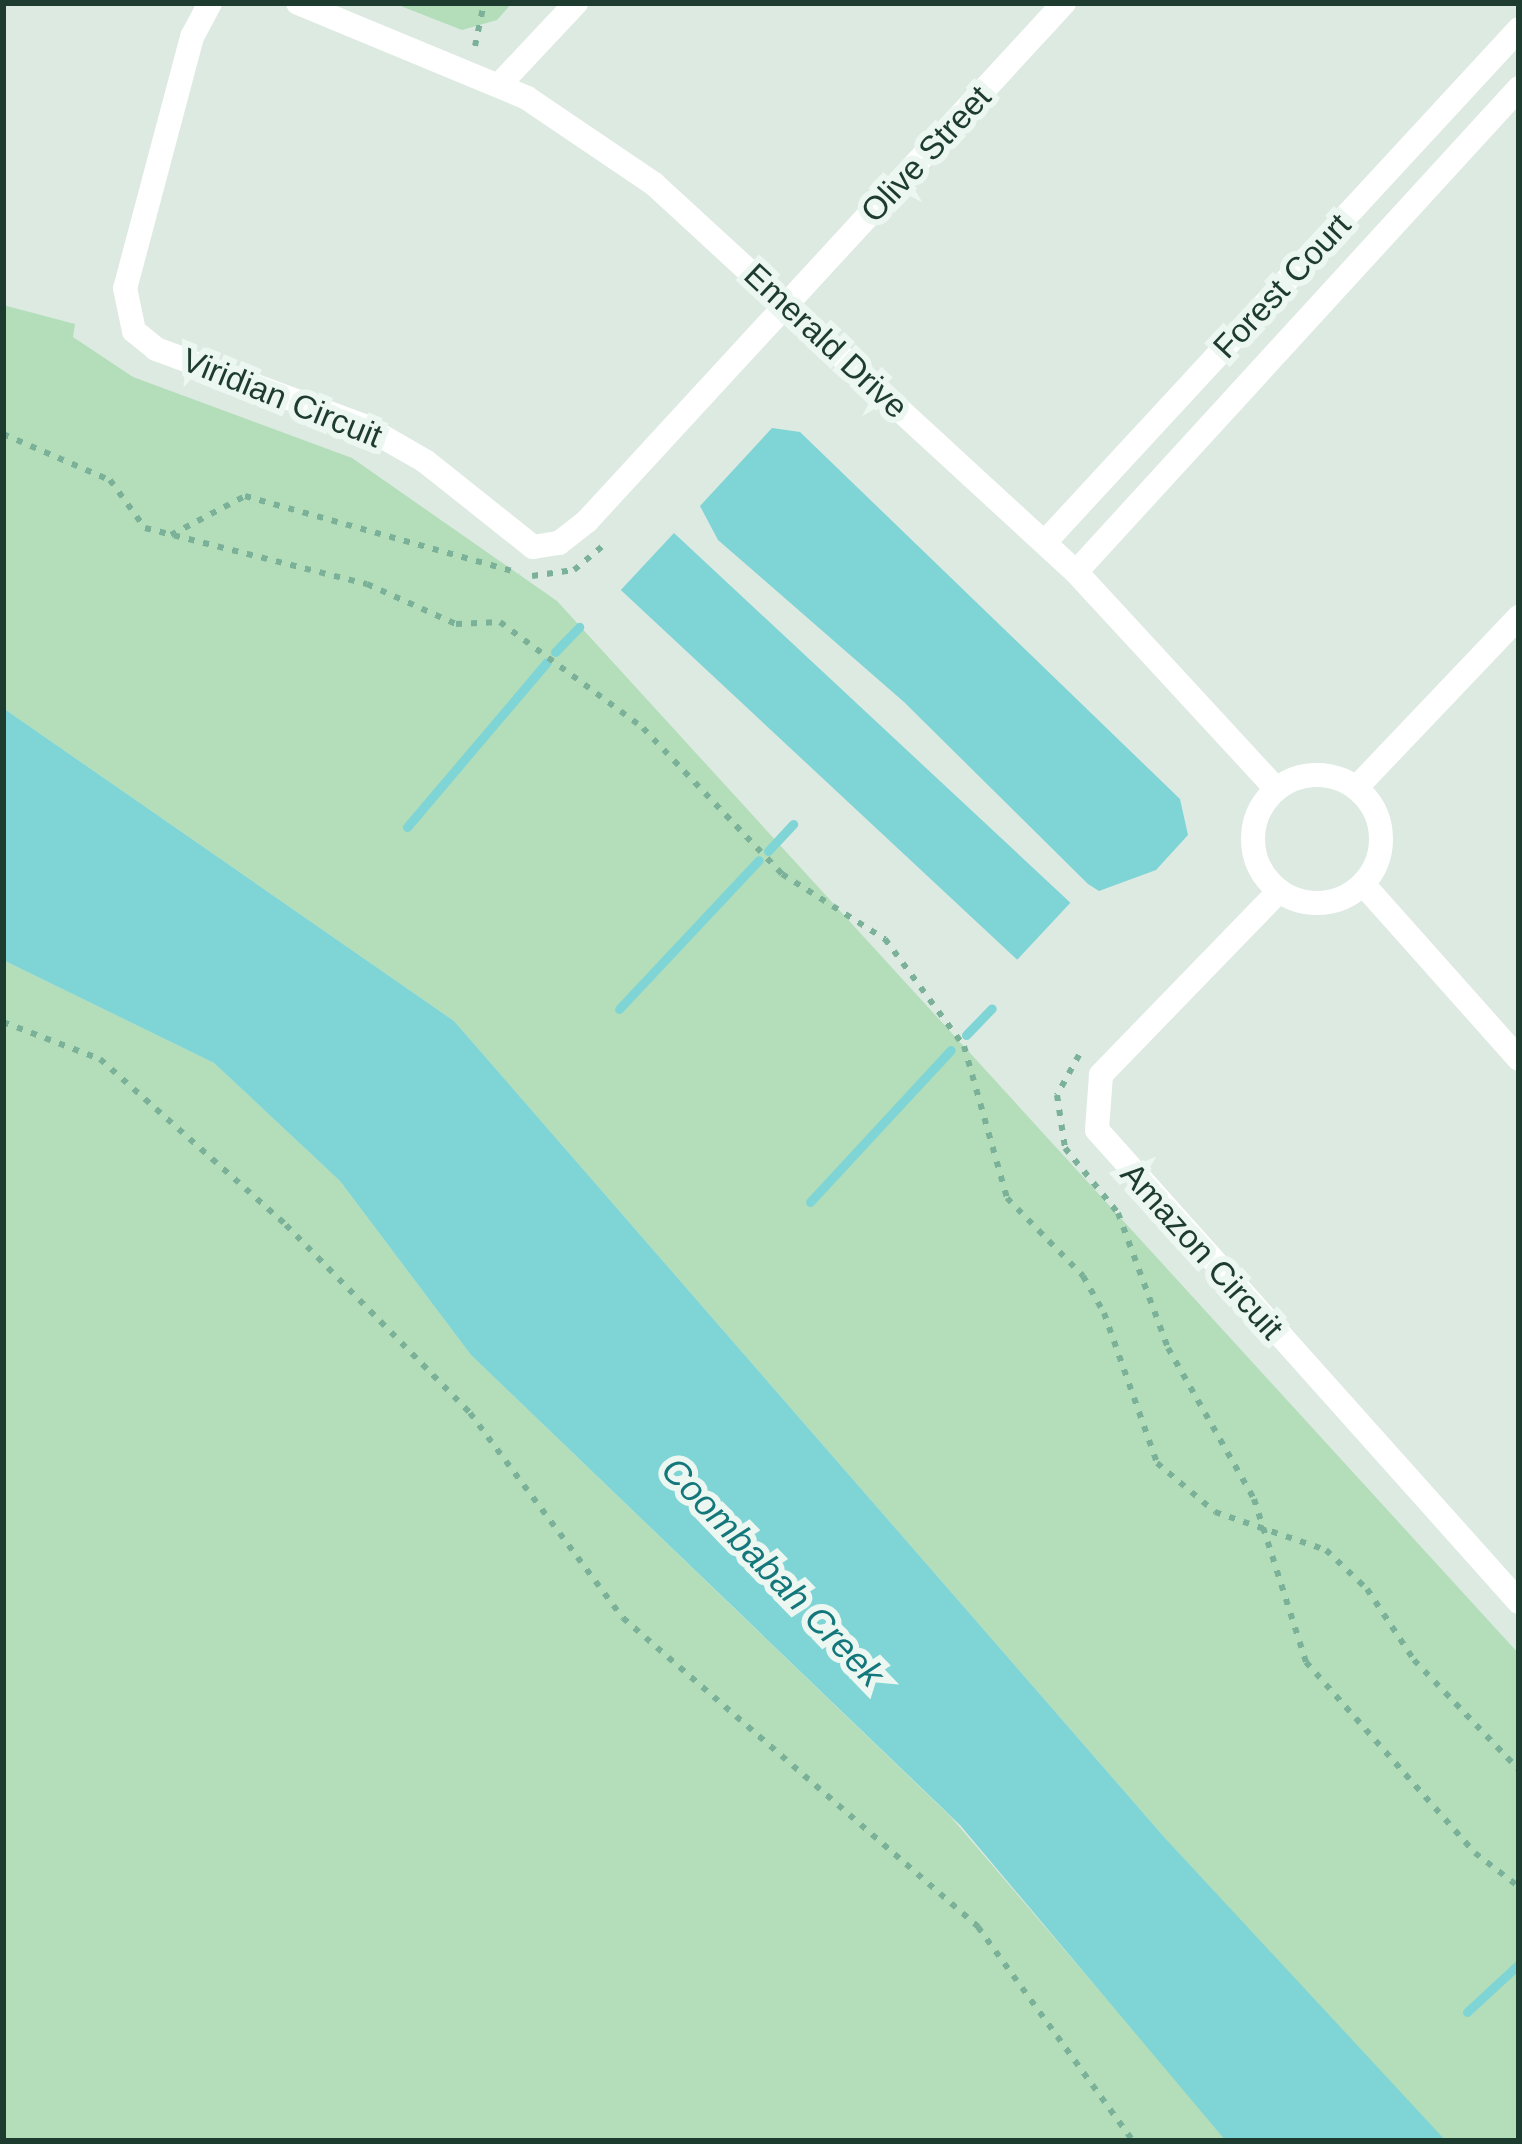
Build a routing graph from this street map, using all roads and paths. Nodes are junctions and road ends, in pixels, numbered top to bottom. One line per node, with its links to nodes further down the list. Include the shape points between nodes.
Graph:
1 (210, 3): 10 (street, Viridian Circuit, via 192,37 125,288 134,331 156,349 364,426 425,461 520,541 547,547 571,536)
2 (298, 3): 8 (street, Emerald Drive)
3 (484, 3): 7 (path)
4 (577, 3): 8 (street)
5 (1064, 3): 10 (street, Olive Street)
6 (1519, 29): 12 (street, Forest Court)
7 (475, 48)
8 (500, 84): 10 (street, Emerald Drive, via 610,149)
9 (1519, 88): 13 (street, Forest Court)
10 (788, 305): 12 (street, Emerald Drive)
11 (3, 434): 22 (path, via 110,480 145,528 368,584 456,624 500,622 598,689 782,874 848,911 926,986 964,1046 1006,1198 1083,1276 1130,1373 1136,1419 1157,1463 1215,1511)
12 (1045, 542): 13 (street, Emerald Drive)
13 (1076, 572): 16 (street, Emerald Drive)
14 (1519, 617): 15 (street)
15 (1356, 788): 16 (street, via 1327,775); 17 (street, via 1380,822 1381,844)
16 (1276, 789): 18 (street, via 1253,826 1253,849)
17 (1363, 884): 18 (street, via 1322,903); 20 (street)
18 (1280, 891): 21 (street, Amazon Circuit)
19 (3, 1022): 26 (path, via 100,1059 286,1225 470,1414 623,1618 979,1927)
20 (1519, 1059)
21 (1114, 1061): 22 (path, via 1092,1040 1064,1071 1057,1115 1065,1148 1118,1213 1168,1348); 23 (street, Amazon Circuit, via 1095,1087 1102,1139)
22 (1263, 1525): 24 (path, via 1326,1550 1367,1589 1414,1660); 25 (path, via 1306,1662 1323,1689 1475,1853)
23 (1519, 1602)
24 (1519, 1770)
25 (1519, 1887)
26 (1133, 2141)

